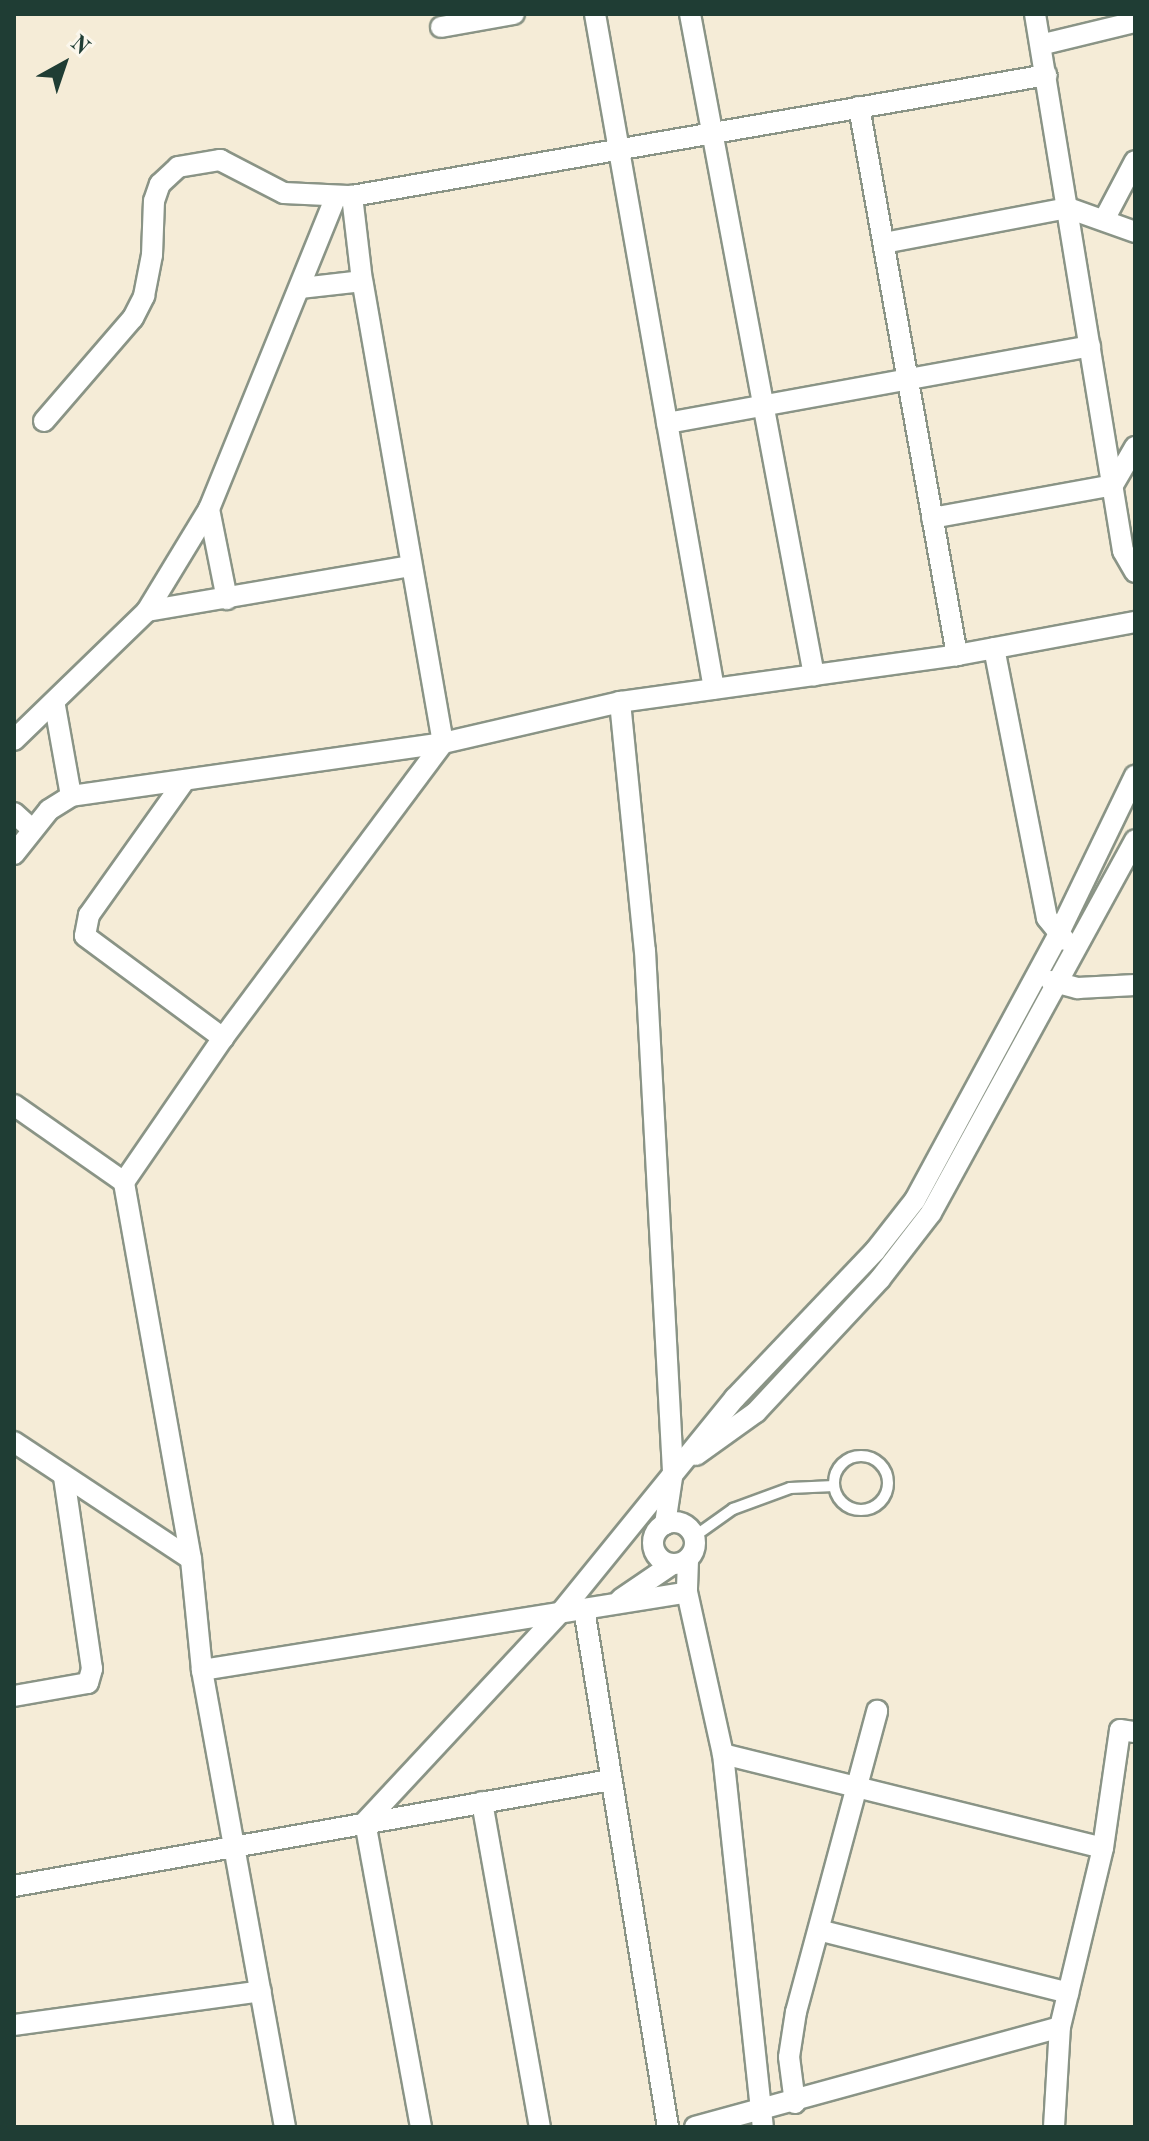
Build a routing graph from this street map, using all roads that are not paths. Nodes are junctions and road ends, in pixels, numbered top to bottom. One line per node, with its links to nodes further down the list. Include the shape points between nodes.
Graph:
1 (514, 14): 6 (street)
2 (595, 14): 11 (street)
3 (690, 14): 10 (street)
4 (1035, 14): 7 (street)
5 (1135, 22): 7 (street)
6 (441, 27)
7 (1044, 44): 8 (street)
8 (1047, 75): 9 (street); 14 (street)
9 (859, 107): 10 (street); 17 (street)
10 (713, 133): 11 (street); 22 (street)
11 (620, 149): 13 (street); 24 (street)
12 (1135, 161): 15 (street)
13 (344, 196): 18 (street); 19 (street); 23 (street, via 284,193 220,160 178,167 160,184 154,201 152,255 144,296 133,318)
14 (1068, 208): 15 (street); 17 (street); 20 (street)
15 (1105, 218): 16 (street)
16 (1135, 232)
17 (884, 243): 21 (street)
18 (362, 281): 19 (street); 29 (street)
19 (301, 288): 27 (street)
20 (1090, 346): 21 (street); 26 (street)
21 (908, 379): 22 (street); 28 (street)
22 (764, 406): 24 (street); 36 (street)
23 (44, 421)
24 (667, 423): 37 (street)
25 (1135, 447): 26 (street)
26 (1113, 485): 28 (street); 30 (street, via 1123,551)
27 (209, 509): 31 (street); 32 (street)
28 (932, 518): 35 (street)
29 (410, 566): 31 (street); 41 (street)
30 (1135, 572)
31 (227, 599): 32 (street)
32 (147, 611): 39 (street)
33 (1135, 622): 34 (street)
34 (994, 648): 35 (street); 49 (street, via 1047,918)
35 (957, 655): 36 (street)
36 (814, 675): 37 (street)
37 (714, 689): 38 (street)
38 (620, 702): 41 (street); 58 (street, via 645,951)
39 (55, 706): 40 (street); 44 (street)
40 (14, 740)
41 (443, 743): 43 (street); 54 (street)
42 (1135, 776): 49 (street)
43 (185, 780): 44 (street); 54 (street, via 89,915 85,936)
44 (71, 796): 46 (street)
45 (14, 813): 46 (street)
46 (32, 829): 48 (street)
47 (1135, 840): 50 (street)
48 (14, 854)
49 (1058, 935): 50 (street); 51 (street)
50 (1079, 949): 52 (street)
51 (1037, 974): 52 (street); 58 (street, via 915,1200)
52 (1060, 985): 53 (street); 58 (street, via 958,1171 880,1279 756,1412)
53 (1135, 985)
54 (223, 1038): 56 (street)
55 (14, 1105): 56 (street)
56 (124, 1182): 63 (street)
57 (14, 1442): 59 (street)
58 (673, 1471): 61 (street); 64 (street)
59 (64, 1477): 63 (street); 71 (street, via 92,1669 88,1683)
60 (834, 1486): 60 (lane, via 850,1508 864,1510 877,1505 888,1480 883,1467 858,1456 845,1461); 62 (lane, via 790,1488 733,1509)
61 (661, 1527): 62 (street, via 682,1523); 64 (street); 65 (street, via 653,1547)
62 (695, 1536): 65 (street)
63 (191, 1559): 70 (street)
64 (600, 1560): 69 (street)
65 (679, 1563): 66 (street); 67 (street)
66 (687, 1592): 67 (street); 75 (street)
67 (614, 1604): 68 (street)
68 (584, 1609): 69 (street); 76 (street)
69 (561, 1612): 70 (street); 79 (street)
70 (202, 1670): 80 (street)
71 (14, 1696)
72 (877, 1711): 77 (street)
73 (1135, 1713): 74 (street)
74 (1127, 1731): 81 (street)
75 (723, 1754): 77 (street); 89 (street)
76 (610, 1780): 78 (street); 93 (street)
77 (857, 1787): 81 (street); 83 (street)
78 (482, 1802): 79 (street); 92 (street)
79 (365, 1822): 80 (street); 91 (street)
80 (232, 1845): 82 (street); 84 (street)
81 (1103, 1848): 85 (street)
82 (14, 1886)
83 (822, 1931): 85 (street); 88 (street, via 796,2012 789,2057)
84 (261, 1991): 86 (street); 90 (street)
85 (1068, 1993): 87 (street)
86 (14, 2025)
87 (1060, 2027): 88 (street); 95 (street)
88 (795, 2103): 89 (street)
89 (762, 2120): 94 (street)
90 (285, 2127)
91 (421, 2127)
92 (540, 2127)
93 (668, 2127)
94 (695, 2127)
95 (1054, 2127)

